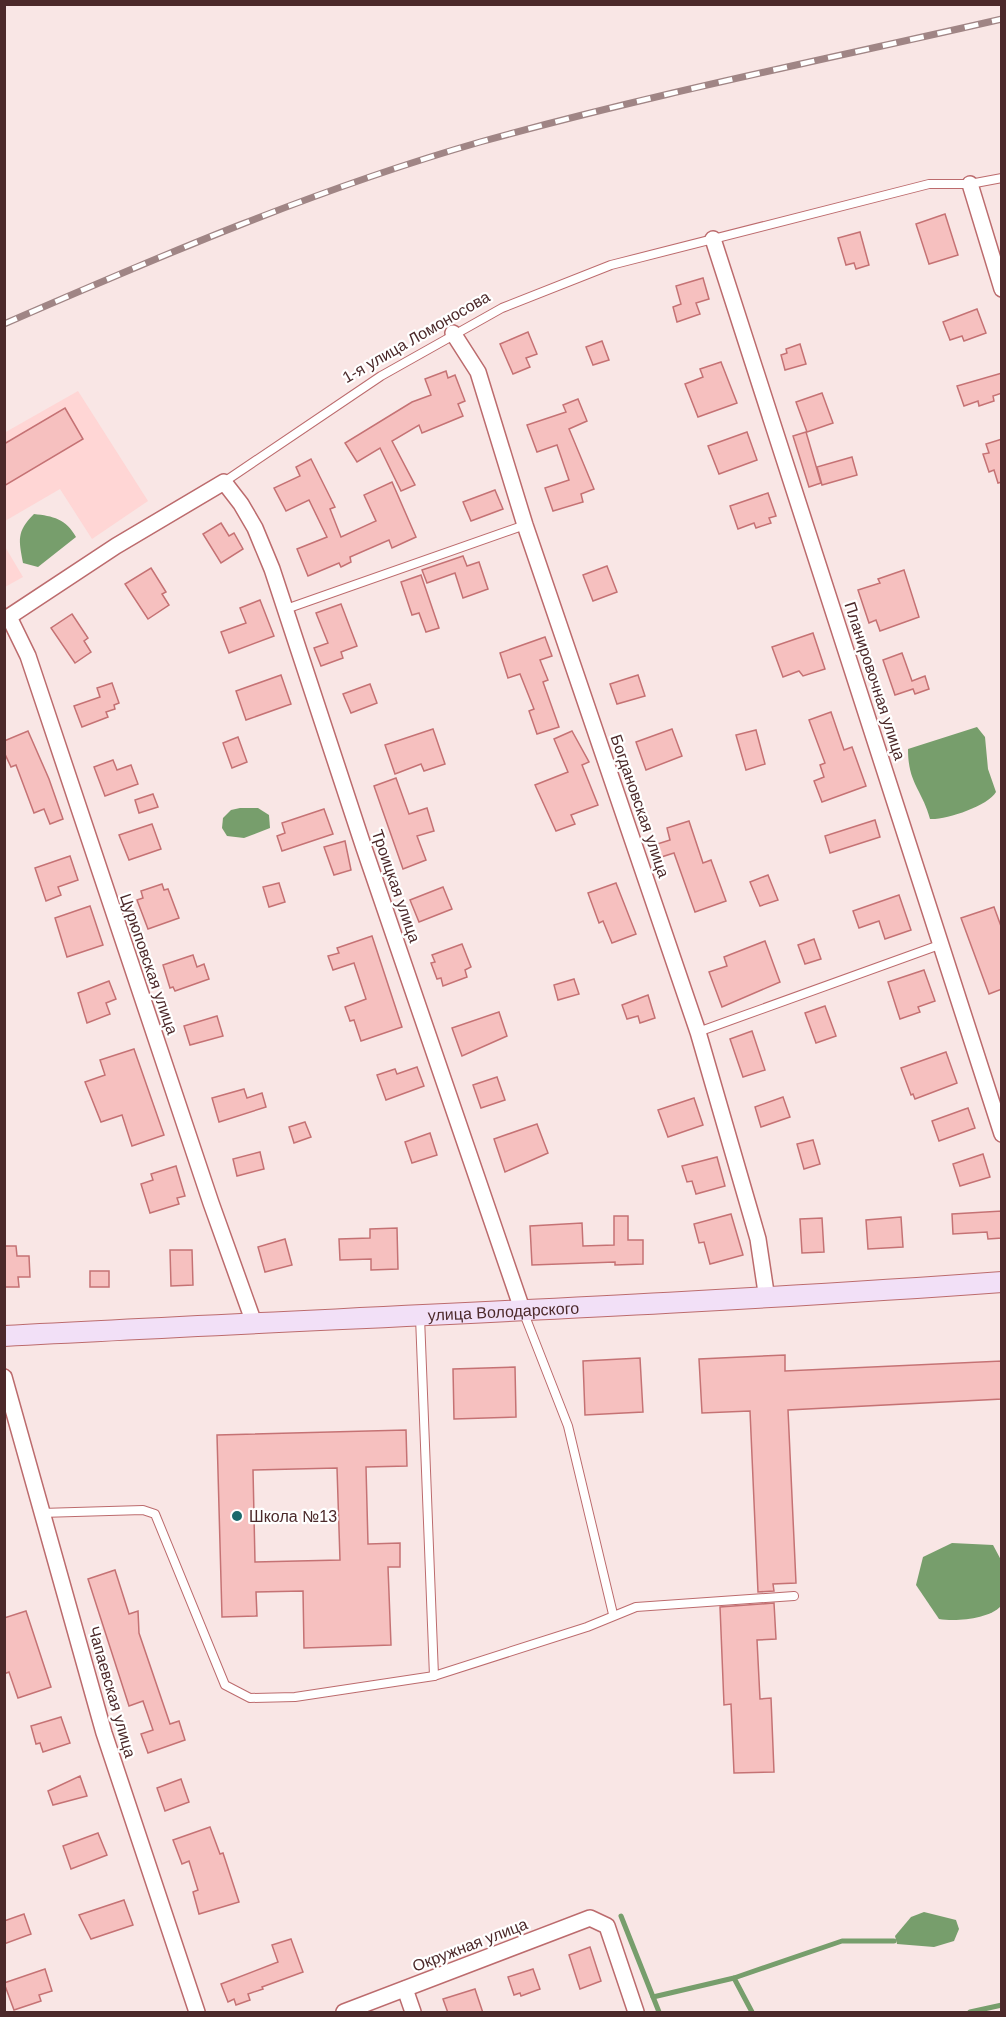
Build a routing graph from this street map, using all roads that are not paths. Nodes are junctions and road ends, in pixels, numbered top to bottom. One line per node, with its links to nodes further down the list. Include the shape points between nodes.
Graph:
1 (1002, 178): 2 (lane, 1-я улица Ломоносова)
2 (970, 184): 3 (lane, 1-я улица Ломоносова, via 929,184); 4 (street)
3 (713, 239): 5 (lane, 1-я улица Ломоносова, via 612,265 502,308); 10 (street, Планировочная улица)
4 (1002, 289)
5 (453, 333): 6 (lane, 1-я улица Ломоносова, via 381,376); 7 (street, Богдановская улица, via 478,372)
6 (224, 482): 8 (street, Троицкая улица, via 255,528); 9 (street, 1-я улица Ломоносова, via 116,546)
7 (525, 525): 8 (lane); 11 (street, Богдановская улица)
8 (286, 609): 15 (street, Троицкая улица)
9 (7, 619): 17 (street, Цурюповская улица, via 28,656)
10 (942, 944): 11 (lane); 12 (street, Планировочная улица)
11 (698, 1032): 14 (street, Богдановская улица, via 758,1239)
12 (1002, 1134)
13 (1002, 1282): 14 (main road, улица Володарского)
14 (766, 1299): 15 (main road, улица Володарского)
15 (522, 1309): 16 (main road, улица Володарского); 22 (lane, via 568,1426)
16 (420, 1315): 17 (main road, улица Володарского); 23 (lane)
17 (254, 1323): 18 (main road, улица Володарского)
18 (4, 1336)
19 (4, 1377): 20 (street, Чапаевская улица)
20 (41, 1513): 23 (lane, via 143,1510 155,1514 225,1685 237,1693 259,1699 295,1698); 25 (street, Чапаевская улица, via 104,1733)
21 (794, 1596): 22 (lane, via 636,1607)
22 (612, 1614): 23 (lane, via 586,1627)
23 (434, 1676)
24 (405, 1989): 26 (street, Окружная улица); 27 (street); 28 (street, Окружная улица, via 590,1918 607,1926)
25 (197, 2013)
26 (344, 2013)
27 (413, 2013)
28 (636, 2013)

